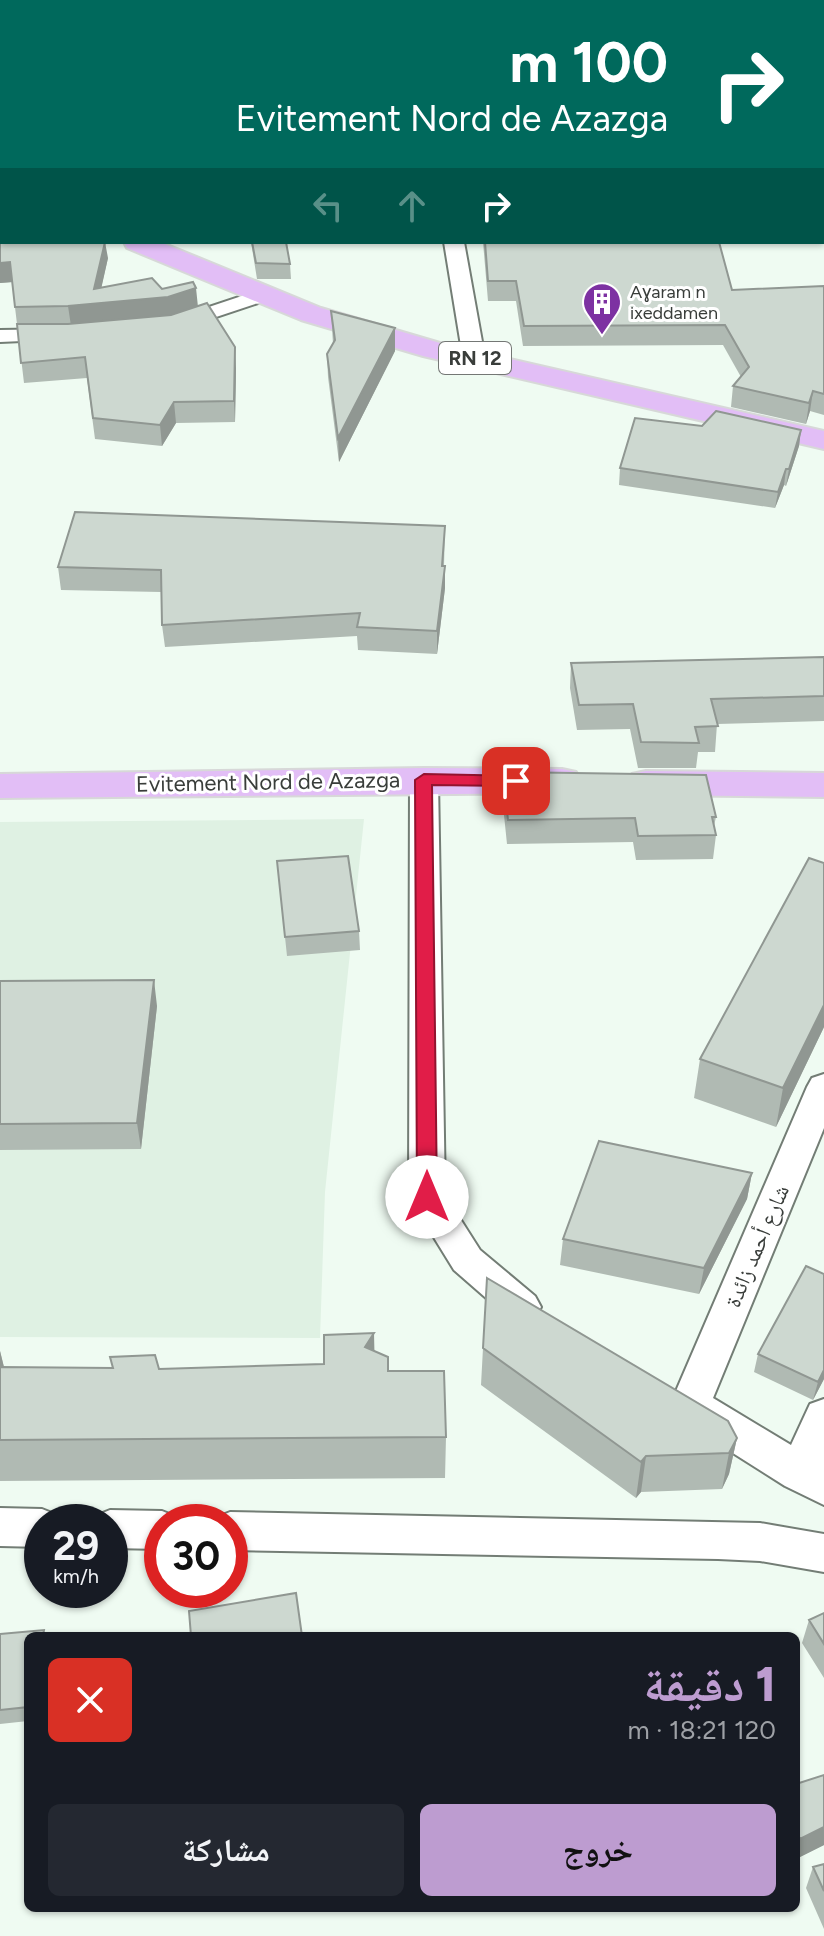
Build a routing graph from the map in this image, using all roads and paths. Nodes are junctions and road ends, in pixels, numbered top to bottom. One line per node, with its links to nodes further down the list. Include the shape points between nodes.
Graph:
1 (142, 244): 3 (main road, RN 12)
2 (454, 244): 7 (street)
3 (263, 295): 4 (street); 7 (main road, RN 12, via 311,314)
4 (151, 329)
5 (85, 334): 6 (street)
6 (0, 336)
7 (474, 358): 8 (main road, RN 12)
8 (824, 440)
9 (424, 780): 10 (main road, Evitement Nord de Azazga); 11 (main road, Evitement Nord de Azazga); 13 (street, via 427,1197 467,1260 519,1306)
10 (824, 785)
11 (0, 786)
12 (824, 1087): 15 (street, شارع أحمد زائدة, via 677,1397)
13 (546, 1321)
14 (824, 1416): 15 (street)
15 (812, 1480)
16 (0, 1527): 17 (street)
17 (24, 1528)
18 (248, 1531): 19 (street, via 662,1538 760,1542)
19 (824, 1553)

